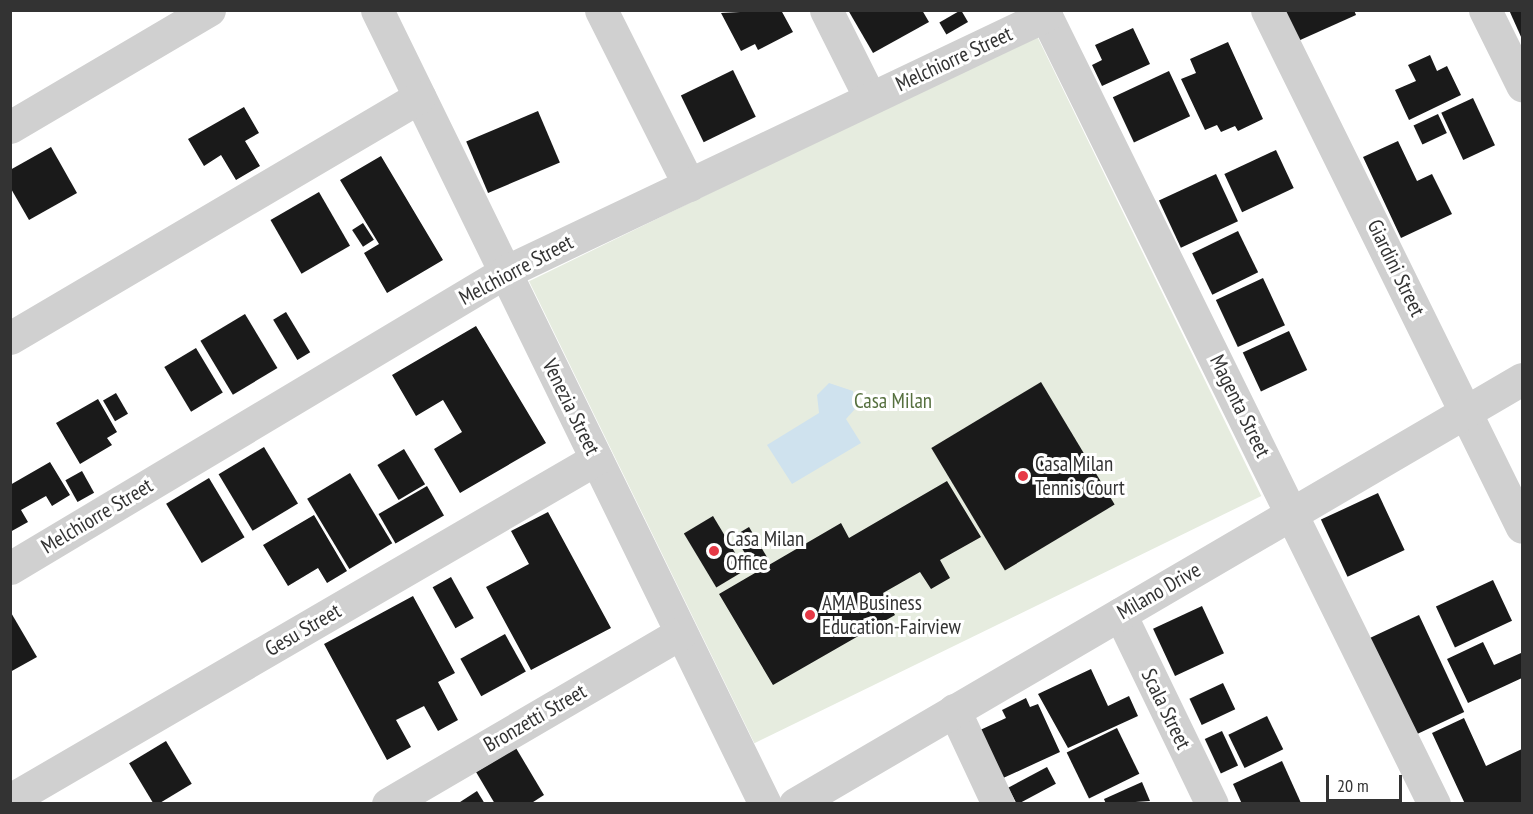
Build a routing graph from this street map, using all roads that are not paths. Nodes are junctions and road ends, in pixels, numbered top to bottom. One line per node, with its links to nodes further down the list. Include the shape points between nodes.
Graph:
1 (209, 10): 11 (street)
2 (377, 10): 9 (street, Venezia Street)
3 (602, 10): 12 (street)
4 (826, 10): 10 (street)
5 (1267, 10): 16 (street, Giardini Street)
6 (1485, 10): 8 (street)
7 (1044, 13): 10 (street, Melchiorre Street); 18 (street, Magenta Street)
8 (1522, 85)
9 (419, 97): 13 (street, Venezia Street); 14 (street)
10 (870, 98): 12 (street, Melchiorre Street)
11 (10, 128)
12 (689, 185): 13 (street, Melchiorre Street)
13 (505, 272): 17 (street, Venezia Street); 20 (street, Melchiorre Street)
14 (10, 338)
15 (1522, 379): 16 (street, Milano Drive)
16 (1467, 411): 18 (street, Milano Drive); 19 (street, Giardini Street)
17 (596, 459): 22 (street, Venezia Street); 24 (street, Gesu Street)
18 (1293, 512): 21 (street, Milano Drive); 30 (street, Magenta Street)
19 (1522, 527)
20 (10, 568)
21 (1120, 614): 23 (street, Milano Drive); 29 (street, Scala Street)
22 (681, 633): 25 (street, Bronzetti Street); 26 (street, Venezia Street)
23 (954, 710): 27 (street, Milano Drive); 28 (street)
24 (10, 800)
25 (388, 804)
26 (765, 804)
27 (795, 804)
28 (998, 804)
29 (1212, 804)
30 (1434, 804)

